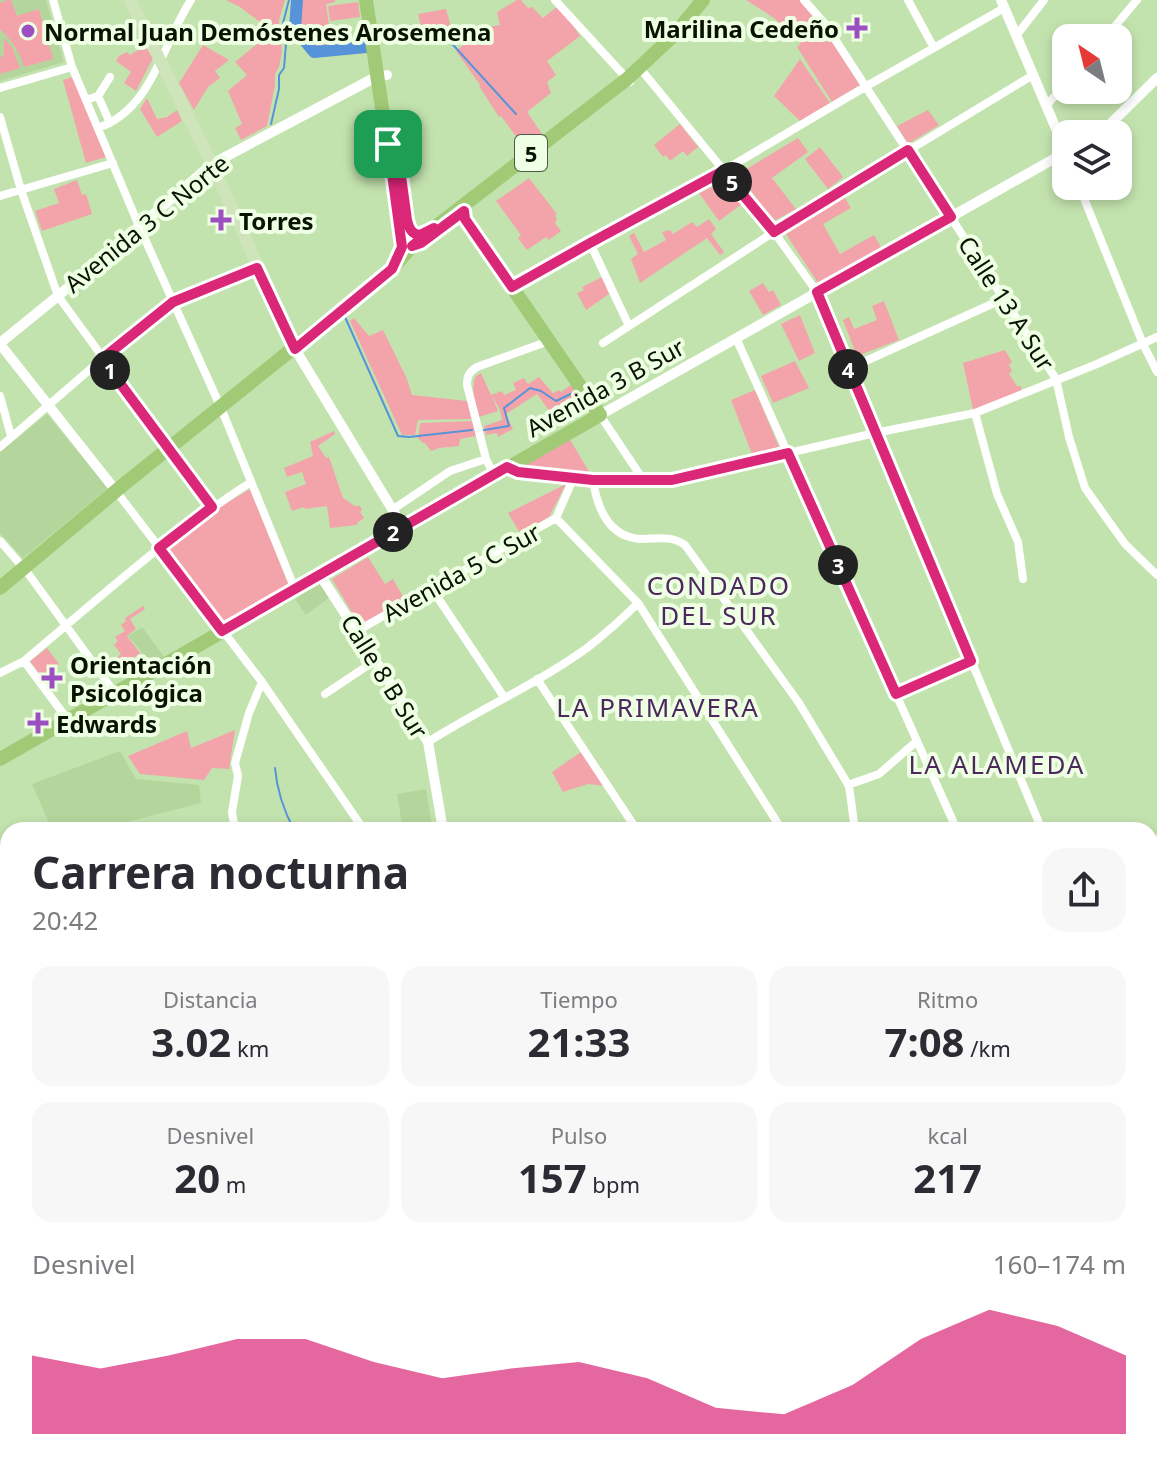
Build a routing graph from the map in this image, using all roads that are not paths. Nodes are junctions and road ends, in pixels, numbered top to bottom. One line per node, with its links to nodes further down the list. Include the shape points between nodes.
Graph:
1 (53, 0): 18 (street)
2 (130, 0): 17 (main road)
3 (191, 0): 17 (street)
4 (366, 0): 21 (main road)
5 (376, 0): 21 (main road)
6 (555, 0): 24 (street)
7 (703, 0): 19 (main road, 5)
8 (714, 0): 19 (main road, 5, via 684,35)
9 (804, 0): 25 (street, Calle 13 A Sur)
10 (908, 0): 16 (street)
11 (1044, 0): 15 (street)
12 (1137, 0): 14 (street)
13 (1002, 4): 15 (street); 16 (street)
14 (1117, 24)
15 (1016, 36): 20 (street)
16 (934, 48): 25 (street)
17 (160, 60): 34 (street, via 140,97); 40 (main road)
18 (72, 67): 26 (street); 29 (street)
19 (642, 70): 24 (main road, 5); 41 (street)
20 (1033, 75): 30 (street); 37 (street)
21 (383, 76): 36 (main road); 40 (street, Avenida 3 C Norte)
22 (110, 77): 27 (street)
23 (1157, 78): 33 (street)
24 (629, 81): 45 (main road, 5); 48 (main road, 5)
25 (865, 87): 37 (street, Calle 13 A Sur); 41 (street)
26 (0, 88)
27 (98, 96): 29 (street); 34 (street)
28 (1052, 99): 30 (street)
29 (86, 100): 35 (street)
30 (1047, 105): 32 (street)
31 (0, 117): 42 (street)
32 (1053, 120)
33 (1114, 120)
34 (110, 123): 35 (street)
35 (98, 128): 39 (street)
36 (392, 146): 48 (main road, via 410,229 420,235); 50 (main road)
37 (908, 150): 46 (street, Calle 13 A Sur); 49 (street)
38 (1052, 160): 46 (street, Avenida 3 B Sur)
39 (113, 163): 42 (street); 47 (street)
40 (212, 164): 47 (street, Avenida 3 C Norte); 53 (main road)
41 (723, 171): 49 (street); 51 (street)
42 (21, 190): 43 (street); 57 (street)
43 (0, 196)
44 (1085, 200): 66 (street)
45 (464, 215): 52 (main road, 5); 54 (main road); 55 (main road)
46 (951, 217): 56 (street, Avenida 3 B Sur); 58 (street, Calle 13 A Sur)
47 (139, 226): 57 (street, Avenida 3 C Norte); 59 (street)
48 (434, 228): 52 (main road, 5)
49 (774, 232): 56 (street); 60 (street)
50 (400, 234): 52 (main road); 54 (main road, via 402,251)
51 (590, 243): 55 (street); 60 (street)
52 (412, 246): 54 (main road, 5)
53 (257, 268): 59 (street); 67 (main road)
54 (392, 269): 67 (main road, 5)
55 (512, 287): 63 (main road)
56 (817, 292): 62 (street, Avenida 3 B Sur); 69 (street)
57 (58, 296): 64 (street, Avenida 3 C Norte); 68 (street)
58 (1003, 299): 69 (street); 71 (street, Calle 13 A Sur)
59 (173, 302): 68 (street); 74 (street)
60 (629, 326): 65 (street)
61 (1157, 337): 66 (street)
62 (736, 338): 76 (street, Avenida 3 B Sur); 81 (street)
63 (549, 341): 76 (main road); 82 (street, via 477,367 467,376)
64 (0, 343): 73 (street)
65 (603, 343)
66 (1143, 344): 70 (street); 71 (street)
67 (295, 349): 74 (main road, 5); 90 (street)
68 (102, 359): 73 (street); 80 (street)
69 (848, 369): 77 (street)
70 (1157, 372)
71 (1056, 379): 75 (street); 97 (street, Calle 13 A Sur, via 1085,488 1125,544)
72 (0, 396): 78 (street)
73 (48, 405): 78 (street); 88 (street)
74 (221, 408): 80 (main road, 5); 87 (street)
75 (975, 413): 77 (street); 98 (street, via 997,494 1018,542)
76 (593, 414): 83 (main road, Avenida 3 B Sur); 86 (street)
77 (875, 433): 81 (street); 108 (street)
78 (11, 436): 79 (street)
79 (0, 447)
80 (170, 448): 88 (main road, 5); 89 (street)
81 (788, 453): 86 (street, via 672,480); 114 (street)
82 (486, 459): 83 (street); 90 (street, via 450,471)
83 (501, 471): 84 (street); 92 (main road, Avenida 3 B Sur)
84 (574, 477): 85 (street); 91 (street, Avenida 5 C Sur)
85 (593, 480): 86 (street); 120 (street, via 601,513 619,532 685,545 799,703)
86 (644, 481)
87 (251, 482): 89 (street); 100 (street)
88 (116, 491): 94 (street); 95 (main road, 5)
89 (212, 507): 94 (street)
90 (392, 510): 92 (street)
91 (556, 518): 101 (street, Avenida 5 C Sur); 102 (street)
92 (403, 527): 96 (main road, Avenida 3 B Sur)
93 (0, 541): 95 (street)
94 (159, 548): 103 (street); 104 (street)
95 (23, 568): 99 (main road, 5); 103 (street)
96 (320, 575): 100 (main road, Avenida 3 B Sur); 105 (street, Calle 8 B Sur)
97 (1157, 575)
98 (1023, 579)
99 (0, 588)
100 (295, 589): 104 (main road, Avenida 3 B Sur)
101 (432, 589): 105 (street, Avenida 5 C Sur); 115 (street)
102 (638, 603): 110 (street, via 590,646); 125 (street)
103 (66, 626): 107 (street); 112 (street)
104 (222, 631): 111 (street); 112 (main road, Avenida 3 B Sur)
105 (357, 631): 106 (street, Calle 8 B Sur)
106 (376, 660): 113 (street); 118 (street, Calle 8 B Sur)
107 (24, 661): 109 (street); 116 (street)
108 (971, 661): 114 (street); 128 (street)
109 (0, 673)
110 (537, 679): 115 (street); 124 (street)
111 (262, 682): 121 (street, via 235,763); 122 (street)
112 (115, 693): 116 (main road, Avenida 3 B Sur)
113 (325, 694)
114 (896, 694): 117 (street)
115 (504, 697): 118 (street)
116 (68, 720): 119 (main road, Avenida 3 B Sur)
117 (917, 741): 120 (street, via 879,774); 127 (street)
118 (428, 742): 123 (street, Calle 8 B Sur)
119 (0, 759)
120 (848, 785): 126 (street)
121 (234, 822)
122 (358, 822)
123 (442, 822)
124 (632, 822)
125 (777, 822)
126 (854, 822)
127 (953, 822)
128 (1039, 822)

